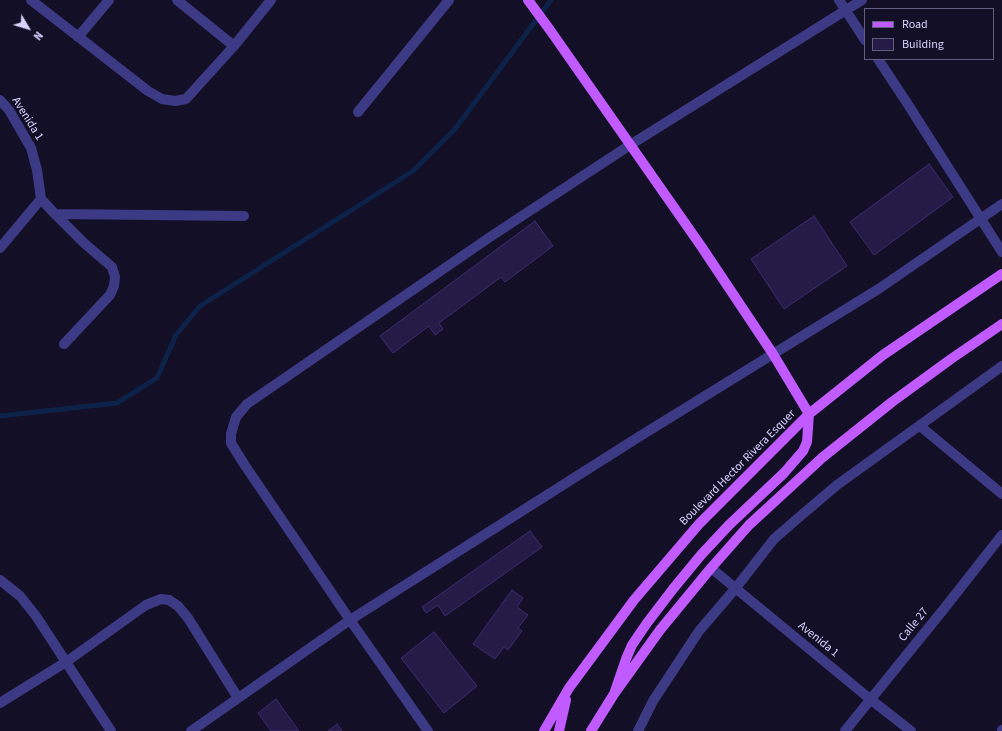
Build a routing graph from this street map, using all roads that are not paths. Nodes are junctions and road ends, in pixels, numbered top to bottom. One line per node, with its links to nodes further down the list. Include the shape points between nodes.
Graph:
1 (31, 0): 10 (street)
2 (109, 0): 10 (street)
3 (177, 0): 12 (street)
4 (271, 0): 12 (street)
5 (449, 0): 15 (street)
6 (528, 0): 16 (main road)
7 (839, 0): 9 (street)
8 (862, 0): 9 (street)
9 (845, 11): 11 (street); 16 (street)
10 (78, 37): 12 (street, via 148,91 162,99 175,101 186,98)
11 (864, 39)
12 (234, 46)
13 (879, 60): 21 (street)
14 (0, 100): 17 (street, Avenida 1, via 9,110 31,148)
15 (358, 112)
16 (630, 145): 27 (main road); 36 (street, via 490,237 260,395 247,404 236,417 231,443)
17 (41, 199): 19 (street); 22 (street)
18 (1002, 204): 21 (street)
19 (56, 214): 20 (street); 26 (street, via 112,267 115,277 110,295)
20 (244, 216)
21 (981, 218): 23 (street); 27 (street, via 880,288)
22 (0, 248)
23 (1002, 252)
24 (1002, 274): 29 (main road, Boulevard Hector Rivera Esquer, via 883,355)
25 (1002, 324): 33 (main road, via 951,358 823,457 749,525)
26 (64, 344)
27 (773, 354): 29 (main road); 36 (street)
28 (1002, 366): 30 (street)
29 (809, 414): 38 (main road, Boulevard Hector Rivera Esquer, via 699,524 634,600); 39 (main road, via 807,442 803,451 784,473 728,526 673,589 632,645)
30 (920, 426): 31 (street); 35 (street, via 837,485 797,518 774,539)
31 (1002, 494)
32 (1002, 535): 41 (street, Calle 27)
33 (711, 568): 35 (street, Avenida 1); 39 (main road, via 660,630)
34 (0, 580): 37 (street, via 20,596)
35 (736, 589): 41 (street, Avenida 1); 49 (street, via 699,631)
36 (350, 620): 40 (street); 45 (street)
37 (66, 662): 40 (street, via 146,605 161,599 169,600 188,618); 42 (street); 43 (street)
38 (569, 688): 46 (main road, Boulevard Hector Rivera Esquer); 47 (main road)
39 (614, 694): 48 (main road)
40 (238, 698): 44 (street)
41 (870, 699): 50 (street, Calle 27); 51 (street, Avenida 1)
42 (0, 703)
43 (111, 731)
44 (191, 731)
45 (428, 731)
46 (544, 731)
47 (559, 731)
48 (592, 731)
49 (638, 731)
50 (845, 731)
51 (911, 731)

